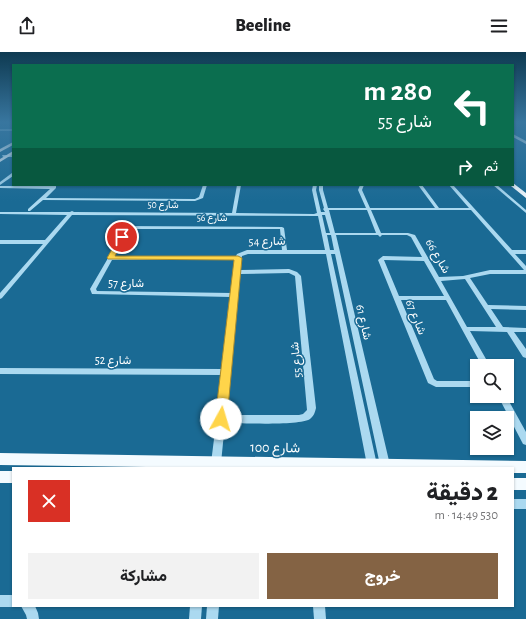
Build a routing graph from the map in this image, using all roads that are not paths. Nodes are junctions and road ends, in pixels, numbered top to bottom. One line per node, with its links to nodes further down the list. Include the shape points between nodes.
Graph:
1 (12, 152): 2 (main road)
2 (3, 158)
3 (12, 175): 5 (street)
4 (514, 181): 18 (main road)
5 (0, 184)
6 (55, 186): 17 (street); 20 (street)
7 (205, 186): 20 (street, via 201,198 195,200)
8 (234, 186): 30 (street)
9 (239, 186): 30 (street)
10 (315, 186): 27 (street, شارع 61)
11 (321, 186): 27 (street, شارع 61)
12 (362, 186): 21 (street, via 360,190)
13 (421, 186): 22 (street)
14 (452, 186): 23 (street)
15 (496, 186): 28 (street)
16 (514, 186): 19 (main road)
17 (0, 187)
18 (526, 190)
19 (526, 196)
20 (42, 199): 25 (street)
21 (368, 209): 22 (street, شارع 50); 27 (street, شارع 50); 35 (street)
22 (438, 209): 23 (street, شارع 50)
23 (473, 209): 41 (street)
24 (0, 210): 25 (street, شارع 50)
25 (30, 210): 26 (street, شارع 50)
26 (72, 212): 29 (street, شارع 50); 30 (street, شارع 50); 37 (street)
27 (323, 212): 30 (street, شارع 50); 33 (street, شارع 61); 34 (street, شارع 61)
28 (526, 212)
29 (0, 213)
30 (232, 213)
31 (116, 227): 32 (street, شارع 56)
32 (128, 227): 38 (street, شارع 56, via 284,228); 43 (street, شارع 57)
33 (324, 234): 34 (street, شارع 66); 39 (street, شارع 61)
34 (333, 234): 35 (street, شارع 66); 40 (street, شارع 61)
35 (380, 234): 45 (street, شارع 66, via 412,235)
36 (2, 241): 37 (street)
37 (46, 242): 52 (street)
38 (285, 252): 39 (street, شارع 54); 44 (street, شارع 54, via 247,252)
39 (328, 252): 40 (street, شارع 54); 71 (street, شارع 61)
40 (337, 252): 71 (street, شارع 61)
41 (511, 252): 42 (street); 46 (street)
42 (526, 252)
43 (110, 258): 44 (street); 51 (street, شارع 57, via 93,289 94,293)
44 (238, 258): 47 (street, شارع 54)
45 (426, 259): 50 (street, شارع 66); 53 (street, شارع 67, via 381,259)
46 (526, 269)
47 (237, 272): 51 (street, شارع 54); 66 (street, شارع 55, via 289,271 298,276 312,408 307,417 299,419)
48 (526, 272): 49 (street, via 490,272)
49 (466, 277): 50 (street); 55 (street)
50 (438, 279): 54 (street, شارع 66)
51 (234, 295): 63 (street, شارع 54)
52 (0, 297)
53 (397, 298): 54 (street); 64 (street, شارع 67, via 431,381 436,384)
54 (448, 298): 57 (street, شارع 66)
55 (486, 307): 56 (street); 58 (street)
56 (526, 308)
57 (465, 330): 58 (street); 61 (street, شارع 66)
58 (505, 330): 59 (street); 60 (street)
59 (526, 330)
60 (526, 355)
61 (482, 359)
62 (0, 371): 63 (street, شارع 52)
63 (226, 372): 66 (street, شارع 54)
64 (470, 384)
65 (506, 403): 67 (street)
66 (221, 419): 69 (street, شارع 54)
67 (526, 441)
68 (0, 460): 70 (main road, شارع 100)
69 (216, 463): 70 (main road, شارع 100); 71 (main road, شارع 100)
70 (98, 464)
71 (378, 465): 72 (main road, شارع 100)
72 (461, 467): 73 (main road, شارع 100)
73 (526, 467)
74 (514, 484): 75 (main road)
75 (526, 484)
76 (514, 504): 77 (street)
77 (526, 504)
78 (0, 601): 79 (street)
79 (12, 601)
80 (28, 607): 84 (street)
81 (196, 607): 85 (street)
82 (213, 607): 86 (street)
83 (319, 607): 87 (street)
84 (33, 619)
85 (195, 619)
86 (212, 619)
87 (320, 619)

